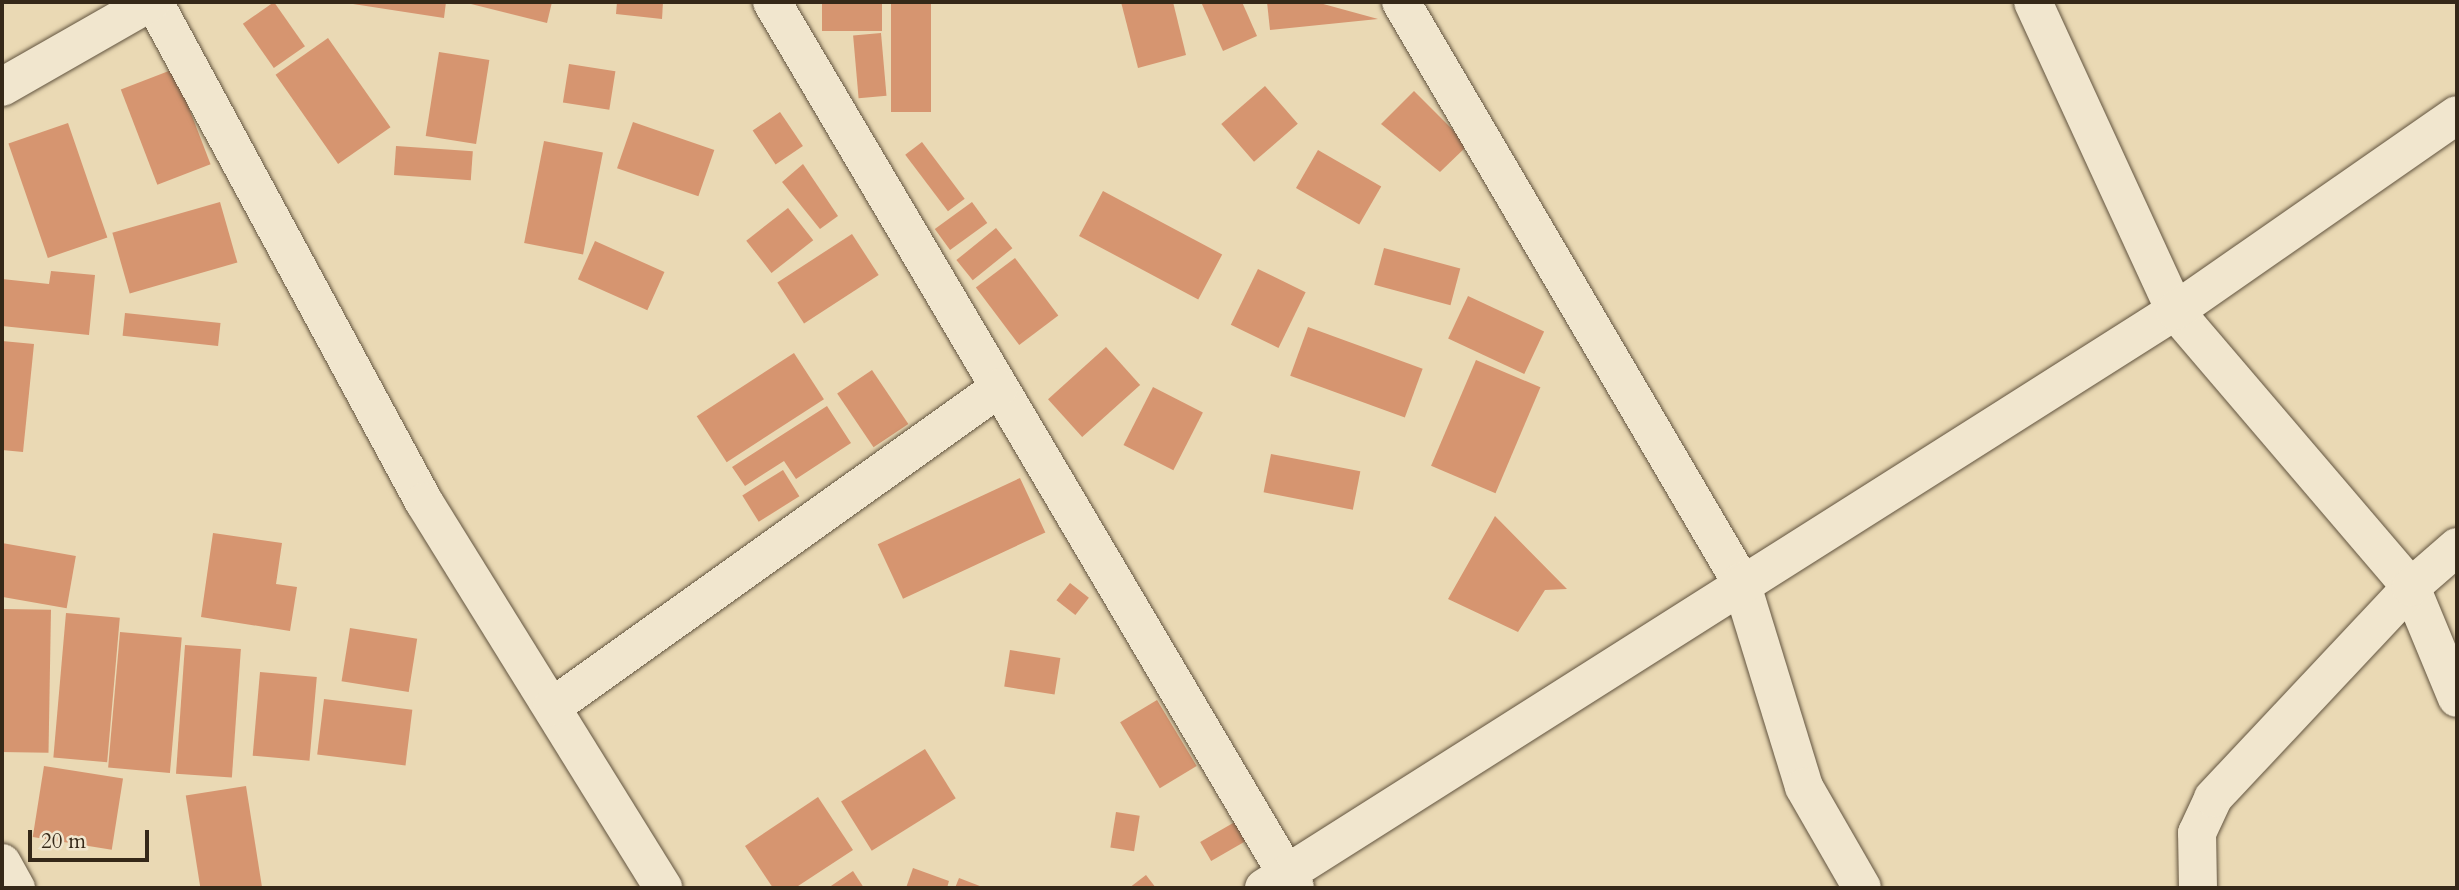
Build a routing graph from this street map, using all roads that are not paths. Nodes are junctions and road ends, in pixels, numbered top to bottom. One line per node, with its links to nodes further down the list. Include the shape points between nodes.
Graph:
1 (153, 2): 5 (street); 13 (street, via 424,502)
2 (772, 2): 8 (street)
3 (1401, 2): 10 (street)
4 (2033, 2): 7 (street)
5 (2, 87)
6 (2457, 115): 7 (street)
7 (2175, 312): 10 (street); 11 (street)
8 (999, 388): 13 (street); 15 (street)
9 (2457, 547): 11 (street)
10 (1741, 582): 15 (street); 18 (street, via 1804,787)
11 (2411, 587): 12 (street); 19 (street, via 2213,798 2197,833)
12 (2457, 698)
13 (552, 707): 17 (street)
14 (2, 863): 16 (street)
15 (1282, 884)
16 (16, 888)
17 (663, 888)
18 (1862, 888)
19 (2198, 888)

